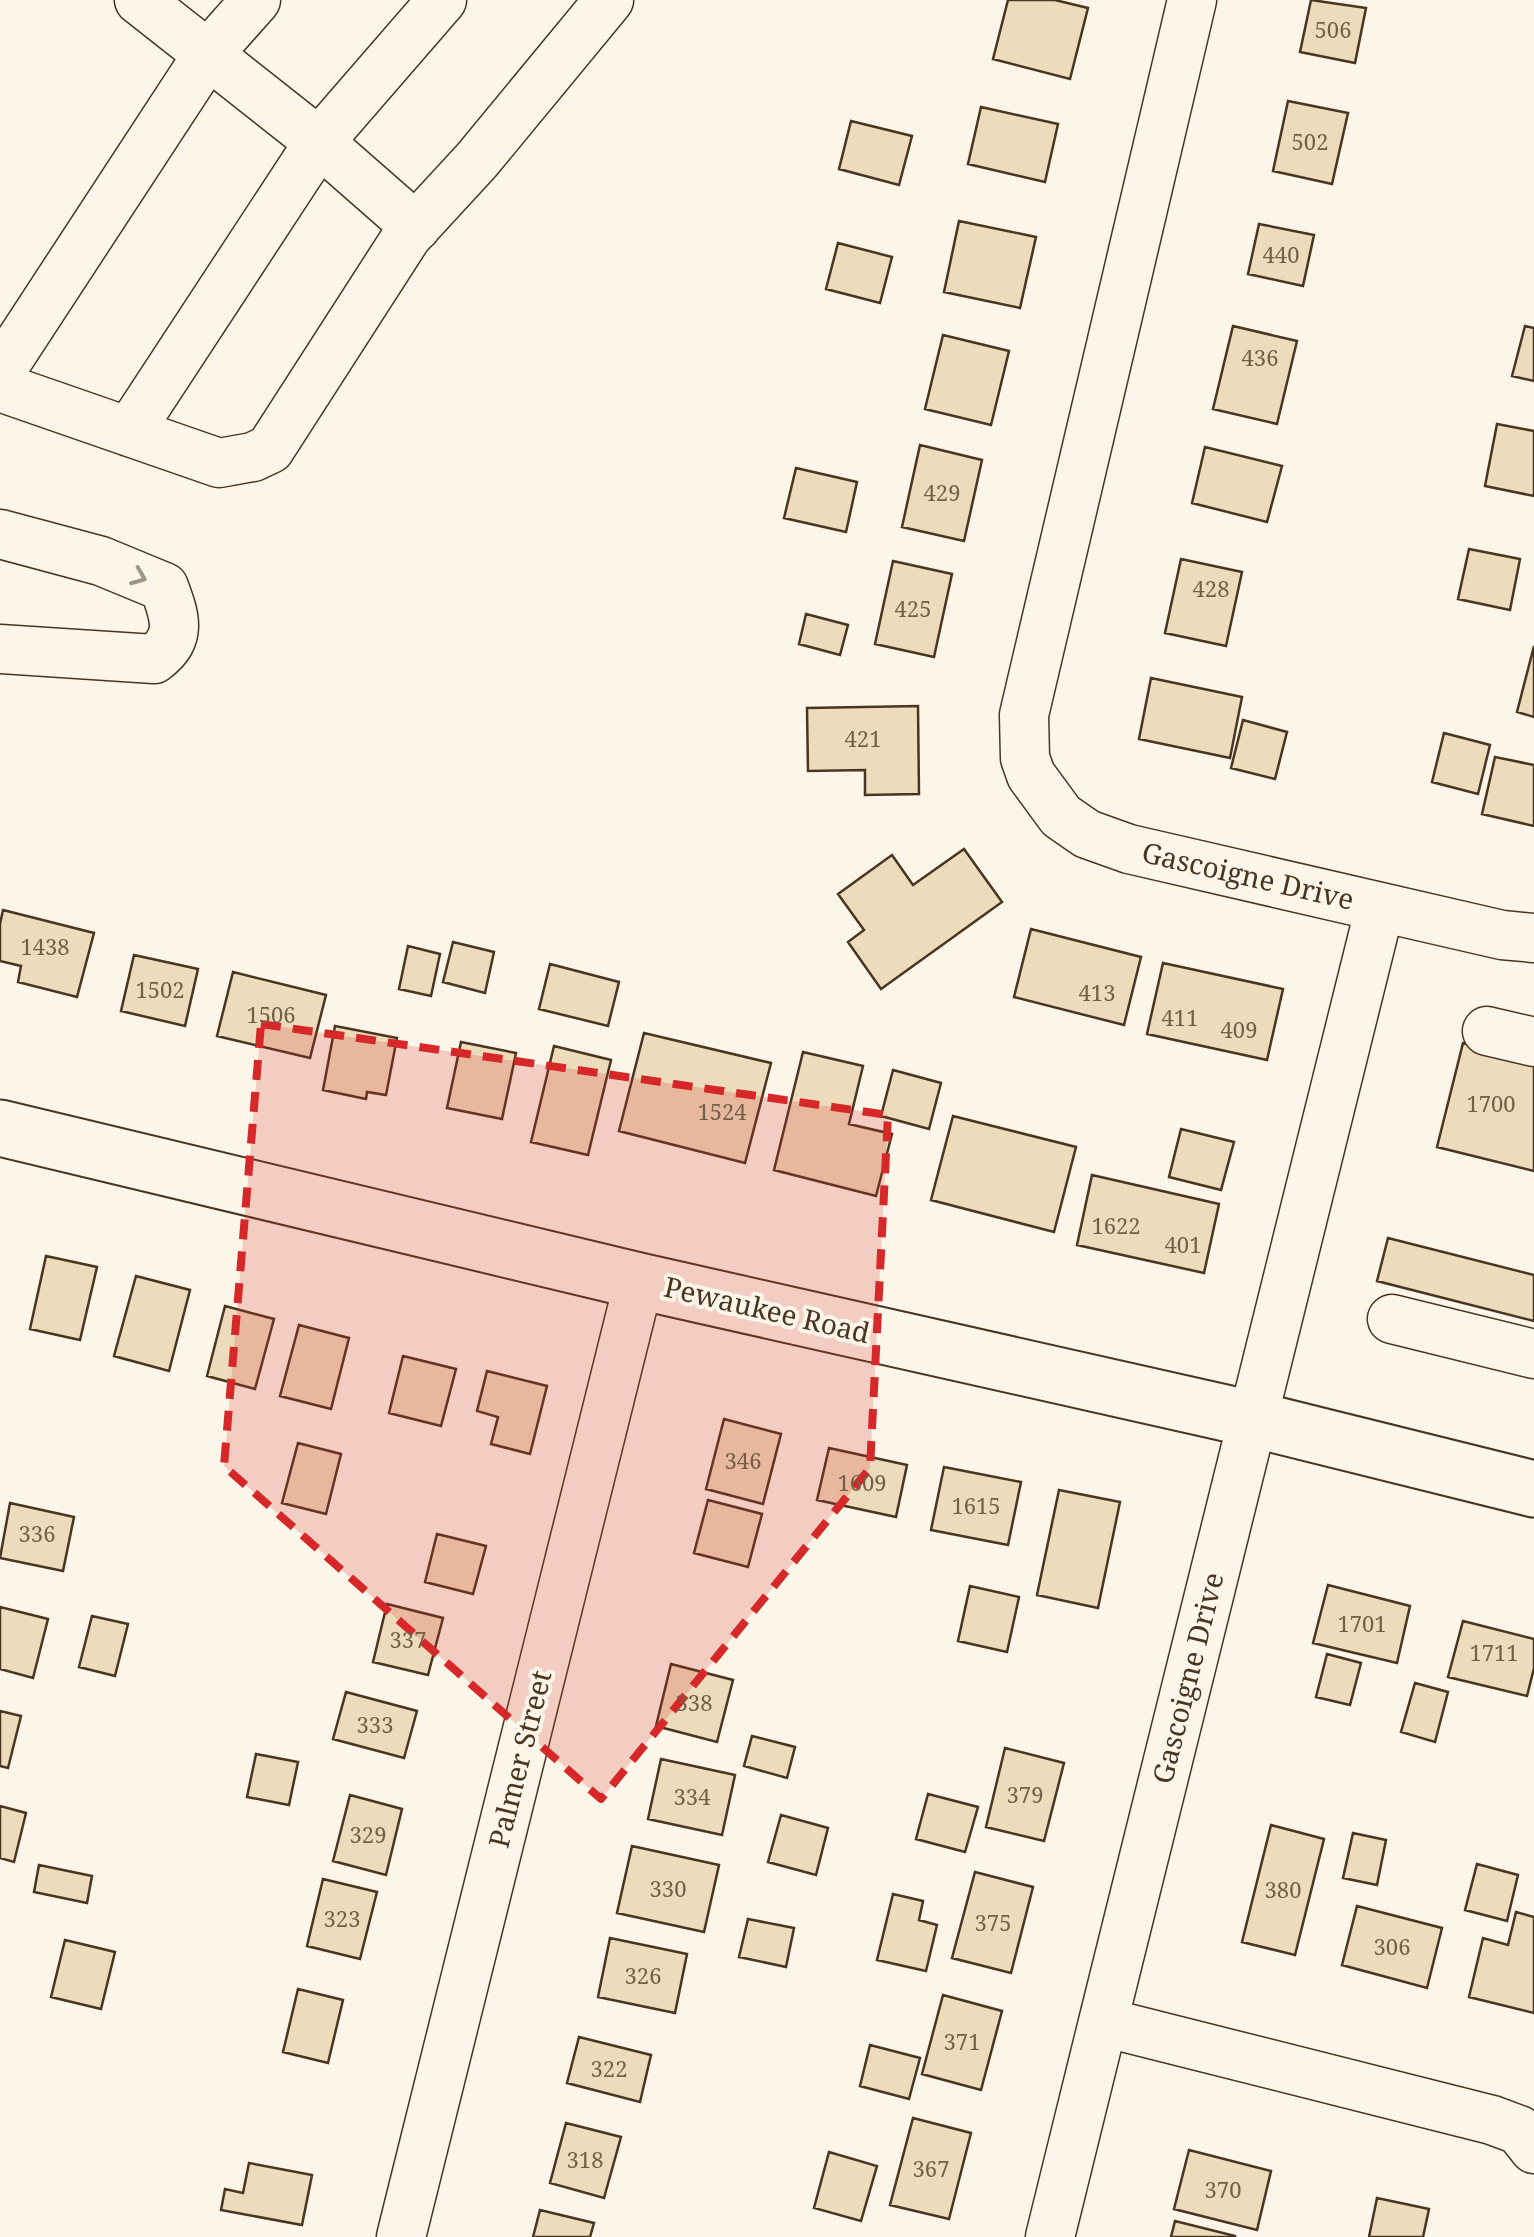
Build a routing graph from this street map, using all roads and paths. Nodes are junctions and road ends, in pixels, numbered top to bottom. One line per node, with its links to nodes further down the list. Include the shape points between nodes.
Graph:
1 (139, 0): 6 (street)
2 (256, 0): 6 (street)
3 (442, 0): 7 (street)
4 (609, 0): 8 (street)
5 (1192, 0): 14 (street, Gascoigne Drive, via 1024,715 1026,758 1061,816 1087,834)
6 (208, 54): 7 (street); 9 (street)
7 (319, 142): 8 (street); 11 (street)
8 (416, 227): 11 (street, via 270,449 220,463)
9 (0, 372)
10 (0, 387): 11 (street)
11 (129, 432)
12 (0, 534): 13 (street, one-way to 13, via 164,587 175,628 168,649 154,660)
13 (8, 650)
14 (1380, 907): 15 (street); 22 (street, Gascoigne Drive)
15 (1534, 938)
16 (1487, 1031): 17 (street)
17 (1534, 1042)
18 (0, 1128): 19 (main road, Pewaukee Road)
19 (639, 1282): 22 (main road, Pewaukee Road); 26 (street, Palmer Street)
20 (1392, 1320): 21 (street)
21 (1534, 1354)
22 (1252, 1418): 23 (main road, Pewaukee Road); 24 (street, Gascoigne Drive)
23 (1534, 1489)
24 (1103, 2022): 25 (street, via 1492,2120 1518,2130); 27 (street, Gascoigne Drive)
25 (1534, 2149)
26 (401, 2237)
27 (1050, 2237)

